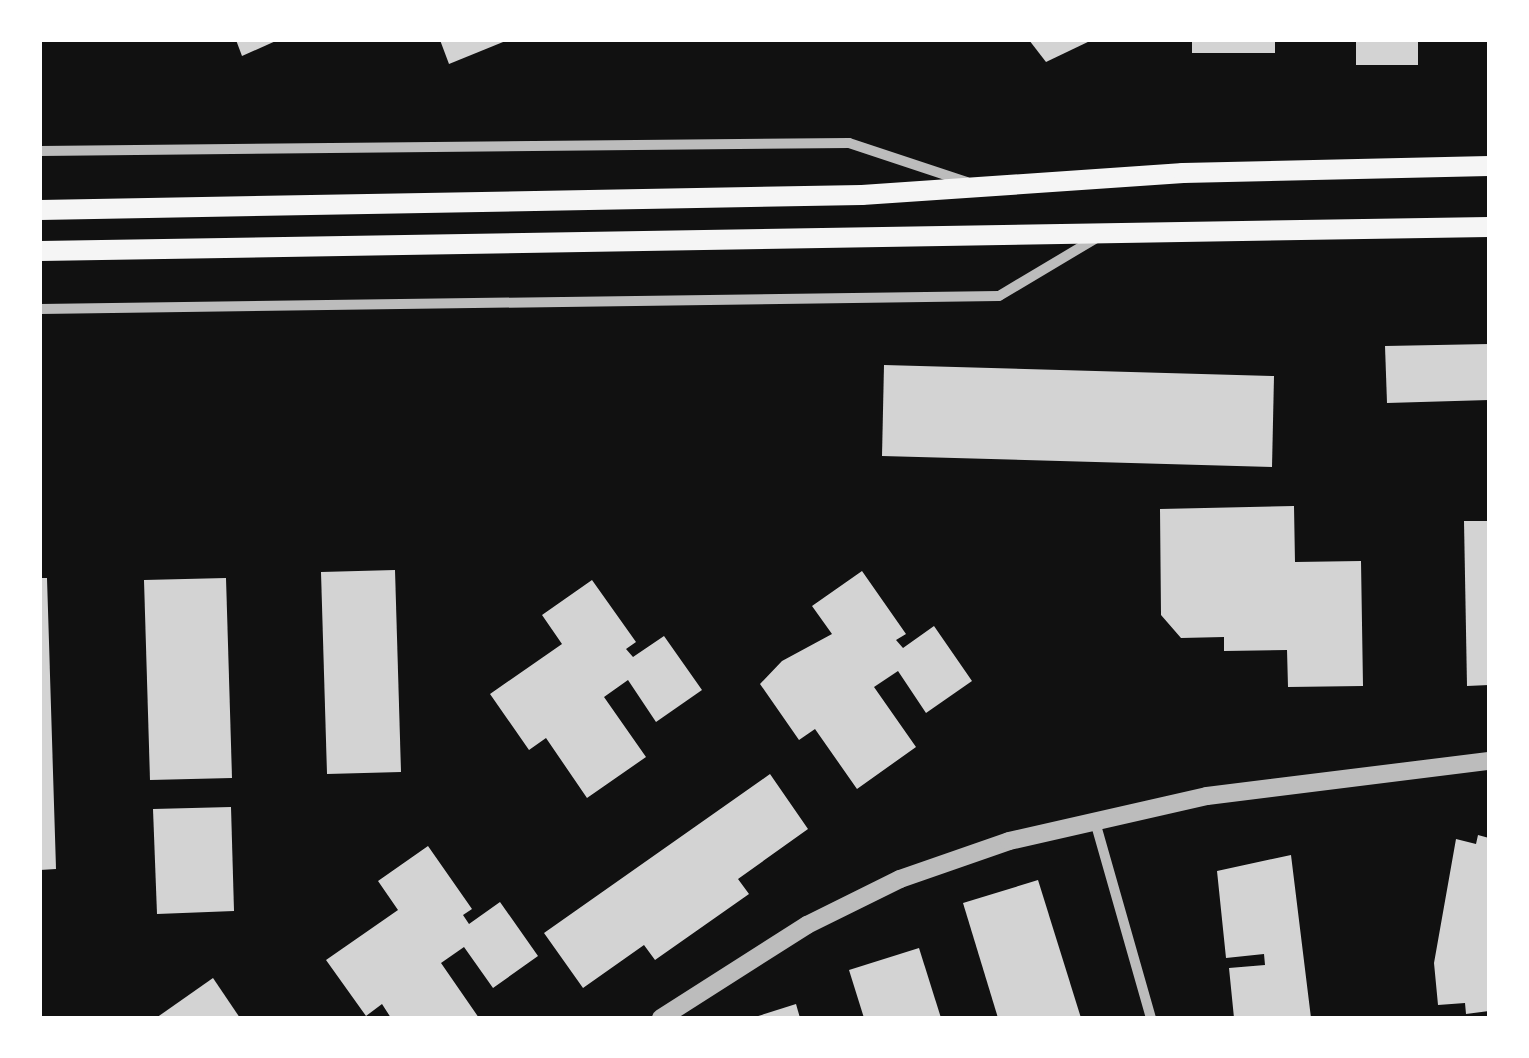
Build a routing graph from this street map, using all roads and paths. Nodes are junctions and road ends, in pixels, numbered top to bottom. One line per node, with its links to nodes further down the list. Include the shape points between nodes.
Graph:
1 (40, 150): 3 (street, via 848,143)
2 (1489, 166): 3 (main road, via 1183,173)
3 (982, 186): 4 (main road, via 862,195)
4 (40, 210)
5 (1489, 227): 6 (main road)
6 (1101, 235): 7 (main road); 8 (street, via 999,296)
7 (40, 250)
8 (40, 309)
9 (1489, 761): 10 (street)
10 (1093, 817): 11 (street, via 900,878 807,924); 12 (street)
11 (662, 1018)
12 (1151, 1018)

